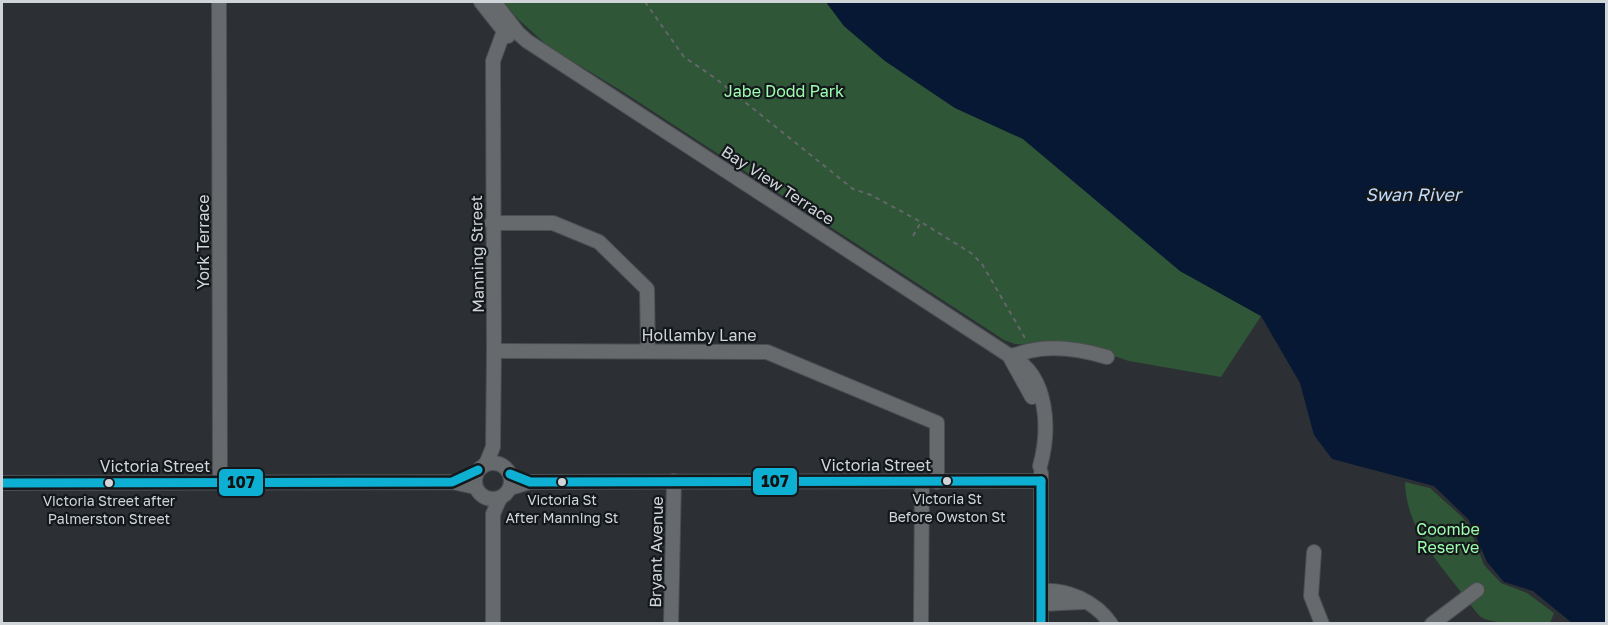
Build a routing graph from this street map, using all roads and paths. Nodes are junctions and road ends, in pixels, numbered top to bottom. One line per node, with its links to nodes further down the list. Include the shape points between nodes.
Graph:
1 (219, 2): 19 (street, York Terrace)
2 (481, 2): 5 (street, Bay View Terrace)
3 (495, 2): 5 (street, Bay View Terrace)
4 (645, 2): 6 (path, via 684,57 853,189)
5 (509, 29): 7 (street, Manning Street, via 493,61); 12 (street, Bay View Terrace)
6 (921, 222): 8 (path); 11 (path, via 982,264)
7 (492, 223): 9 (street, Manning Street); 10 (street, via 553,223 599,242 647,289)
8 (913, 236)
9 (494, 351): 10 (street, Hollamby Lane); 14 (street, Manning Street)
10 (648, 351): 22 (street, Hollamby Lane, via 767,352 938,423)
11 (1029, 351): 12 (street); 13 (street, via 1087,351)
12 (1010, 357): 18 (street, Bay View Terrace, via 1043,405 1046,423)
13 (1107, 357)
14 (493, 447): 15 (street, Manning Street); 16 (street, Manning Street)
15 (482, 467): 16 (street, via 498,463); 20 (street, Victoria Street); 24 (street, via 475,476)
16 (506, 481): 17 (street, Victoria Street); 24 (street, via 488,499); 25 (street)
17 (674, 481): 21 (street, Victoria Street); 30 (street, Bryant Avenue)
18 (1041, 481): 22 (street, Victoria Street); 28 (street, Bay View Terrace)
19 (220, 482): 20 (street, Victoria Street); 23 (street, Victoria Street)
20 (452, 482): 24 (street, Victoria Street)
21 (922, 482): 22 (street, Victoria Street); 31 (street)
22 (937, 482)
23 (2, 483)
24 (479, 492): 25 (street)
25 (493, 514): 29 (street)
26 (1314, 552): 34 (street, via 1311,596)
27 (1477, 590): 35 (street)
28 (1041, 597): 32 (street, Bay View Terrace); 33 (street, via 1066,592 1105,615)
29 (493, 624)
30 (671, 624)
31 (921, 624)
32 (1041, 624)
33 (1111, 624)
34 (1322, 624)
35 (1432, 624)

